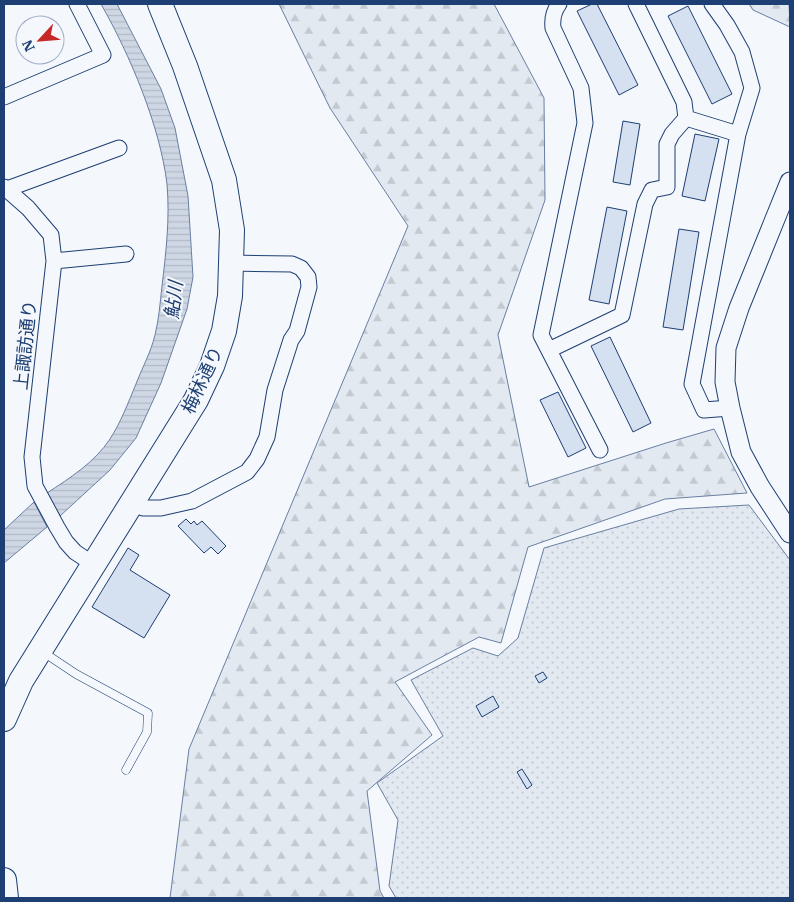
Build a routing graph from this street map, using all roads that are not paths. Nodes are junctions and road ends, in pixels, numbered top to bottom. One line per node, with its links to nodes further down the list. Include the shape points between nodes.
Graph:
1 (77, 4): 6 (street, via 103,55)
2 (160, 4): 14 (main road, 梅林通り, via 224,180 232,230)
3 (559, 4): 15 (street, via 552,18 553,28 580,88 585,123 541,335)
4 (636, 4): 7 (street, via 684,102)
5 (712, 4): 8 (street, via 742,52 752,88)
6 (4, 97)
7 (686, 118): 8 (street); 15 (street, via 667,144 667,187 652,190 645,204 622,315)
8 (738, 134): 16 (street, via 692,384 704,410)
9 (119, 148): 11 (street)
10 (790, 182): 16 (street, via 726,348)
11 (5, 188): 13 (street, 上諏訪通り, via 51,235)
12 (126, 254): 13 (street)
13 (54, 261): 20 (street, 上諏訪通り, via 32,457 33,476 38,493 66,542)
14 (231, 264): 18 (main road, 梅林通り, via 224,331 212,366 196,400); 18 (street, via 292,264 308,276 309,287 297,332 291,340 275,390 267,437 247,472 192,501 161,508 143,508)
15 (549, 350): 17 (street)
16 (730, 408): 19 (street, via 741,452)
17 (600, 450)
18 (132, 503): 20 (main road, 梅林通り)
19 (790, 532)
20 (92, 564): 21 (main road, 梅林通り)
21 (39, 650): 22 (main road, 梅林通り); 23 (lane, via 148,713 147,732)
22 (4, 719)
23 (126, 770)
24 (4, 880): 25 (main road)
25 (6, 898)

